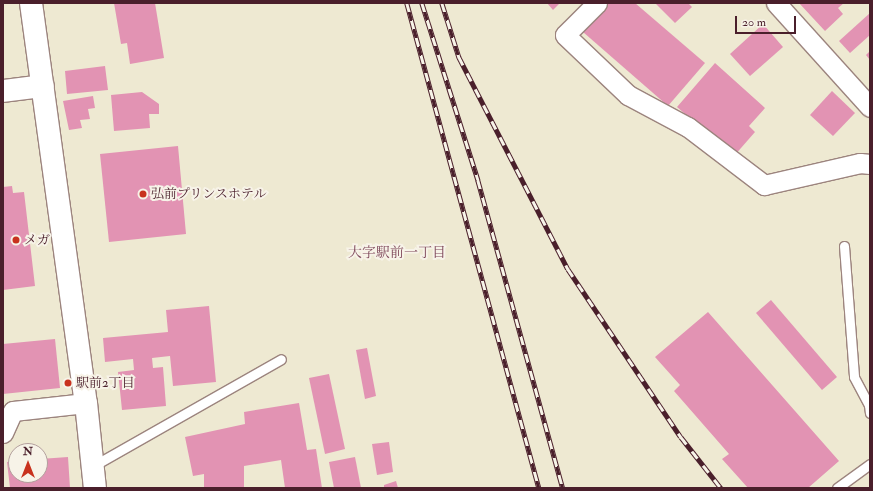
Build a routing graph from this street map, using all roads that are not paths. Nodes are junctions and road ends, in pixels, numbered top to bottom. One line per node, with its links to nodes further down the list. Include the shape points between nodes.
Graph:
1 (31, 3): 4 (street)
2 (597, 3): 7 (street, via 565,35 628,95 688,127 764,185 860,163)
3 (776, 3): 6 (street)
4 (43, 86): 5 (street); 10 (street)
5 (3, 92)
6 (870, 107)
7 (870, 164)
8 (844, 246): 11 (lane, via 854,378 869,405)
9 (281, 359): 14 (lane)
10 (86, 403): 12 (street, via 13,411); 14 (street)
11 (870, 413)
12 (3, 434)
13 (870, 464): 16 (lane)
14 (94, 466): 15 (street)
15 (95, 488)
16 (837, 488)

